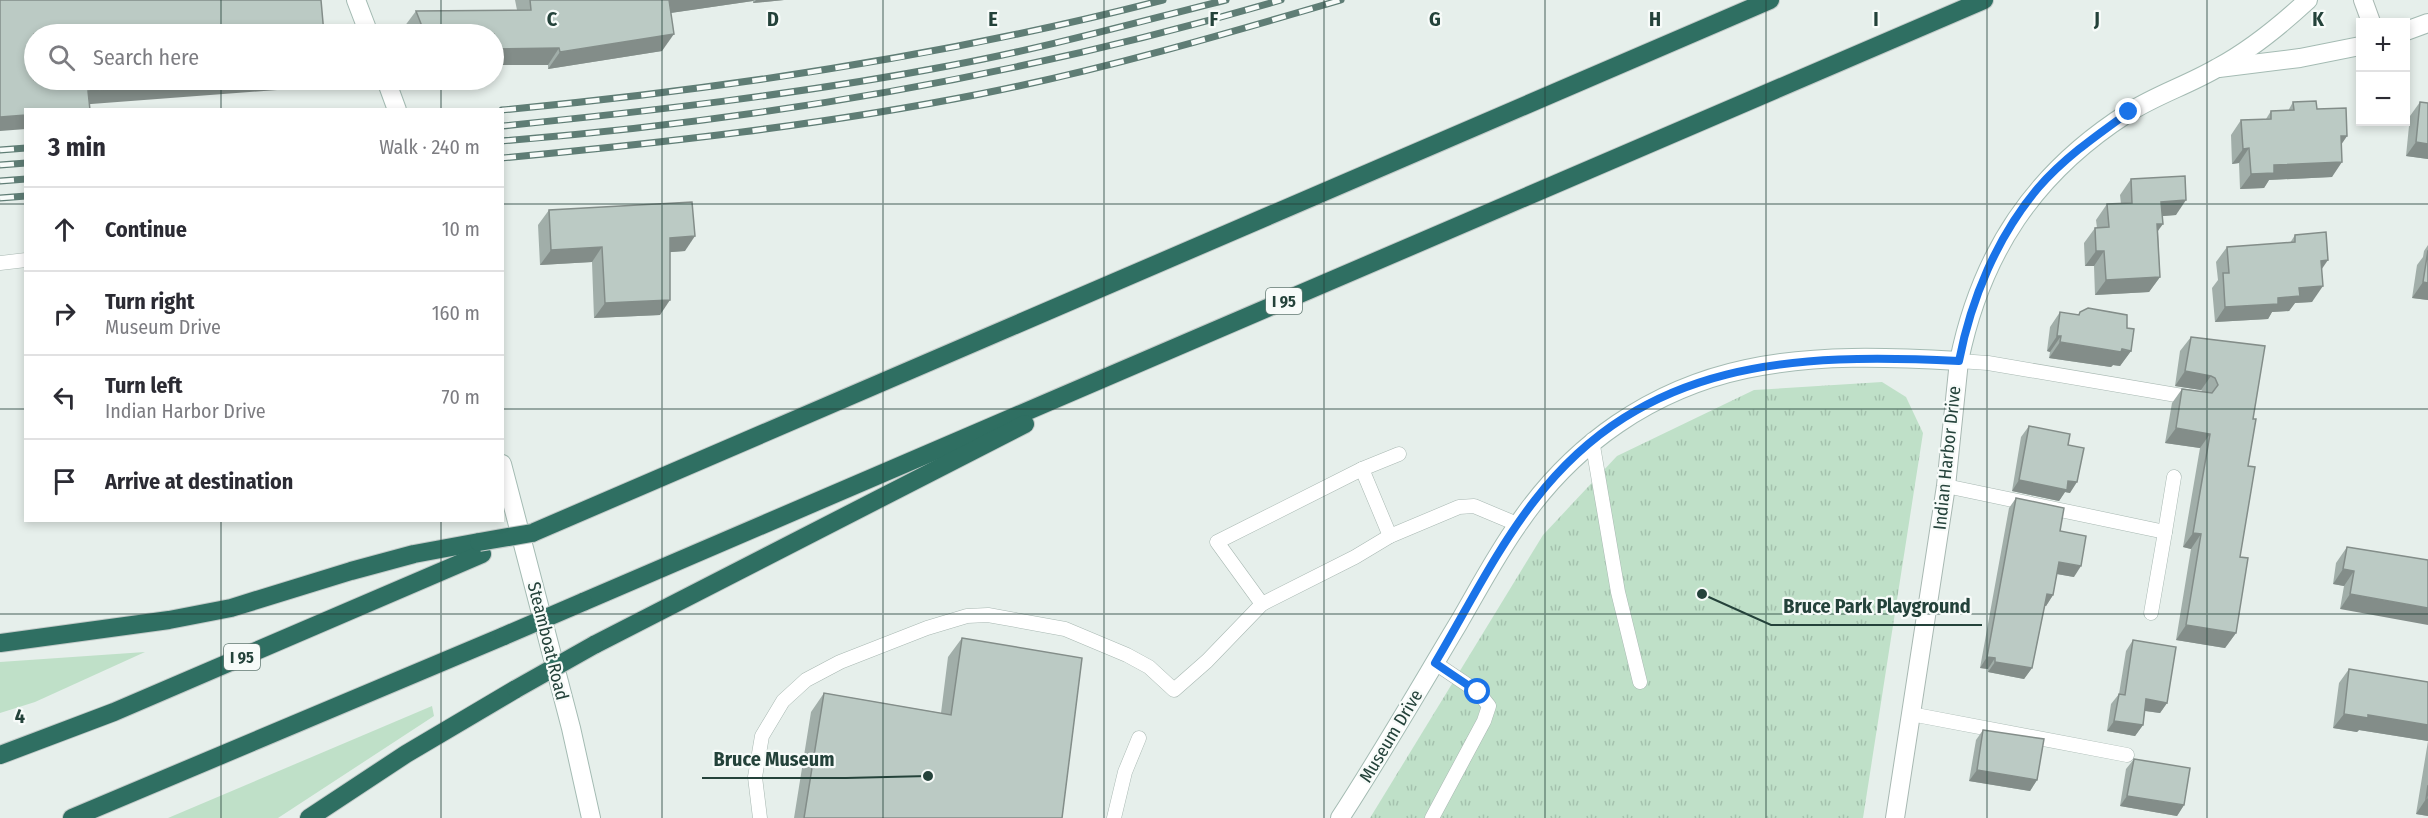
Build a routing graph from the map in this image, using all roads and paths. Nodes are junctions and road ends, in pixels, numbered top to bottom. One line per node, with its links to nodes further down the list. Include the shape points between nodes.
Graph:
1 (356, 0): 8 (main road)
2 (1770, 0): 28 (highway, bridge, via 532,533)
3 (1984, 0): 16 (highway, I 95)
4 (2308, 0): 11 (main road, Indian Harbor Drive, via 2286,21)
5 (2363, 0): 6 (main road)
6 (2370, 18)
7 (2428, 23): 9 (main road)
8 (365, 24)
9 (2410, 30)
10 (2356, 47): 11 (main road, Indian Harbor Drive)
11 (2218, 68): 17 (main road, Indian Harbor Drive, via 2129,112 2086,142 2038,188 1997,250 1975,298)
12 (390, 90): 13 (main road)
13 (396, 108)
14 (24, 260): 15 (lane)
15 (0, 263)
16 (1173, 349): 38 (highway, I 95, bridge); 39 (highway, bridge, via 594,645 406,754)
17 (1959, 361): 18 (lane); 19 (main road, Museum Drive, via 1795,361 1746,368 1663,397); 24 (main road, Indian Harbor Drive)
18 (2199, 399)
19 (1592, 440): 25 (main road, Museum Drive, via 1563,467); 33 (lane, via 1618,592)
20 (1398, 454): 21 (lane)
21 (1362, 470): 27 (lane); 29 (lane, via 1217,542)
22 (504, 472): 40 (main road, Steamboat Road)
23 (2174, 477): 26 (lane)
24 (1946, 486): 26 (lane); 34 (main road, Indian Harbor Drive)
25 (1517, 524): 27 (lane, via 1474,506 1458,507); 32 (main road, Museum Drive)
26 (2165, 532): 30 (lane)
27 (1390, 536): 29 (lane)
28 (480, 548): 31 (highway, via 414,554 231,608); 36 (highway, I 95, via 135,703)
29 (1262, 604): 41 (lane, via 1174,690 1149,667 1065,629 988,615 967,616 927,628 840,662 806,680 783,701 762,736 755,777)
30 (2151, 613)
31 (0, 643)
32 (1435, 663): 43 (main road, Museum Drive); 44 (lane, via 1478,692 1488,706 1484,721)
33 (1640, 681)
34 (1911, 714): 37 (lane); 45 (main road, Indian Harbor Drive)
35 (1139, 738): 42 (lane, via 1125,772)
36 (0, 755)
37 (2127, 755)
38 (72, 818)
39 (309, 818)
40 (591, 818)
41 (760, 818)
42 (1114, 818)
43 (1340, 818)
44 (1432, 818)
45 (1895, 818)

